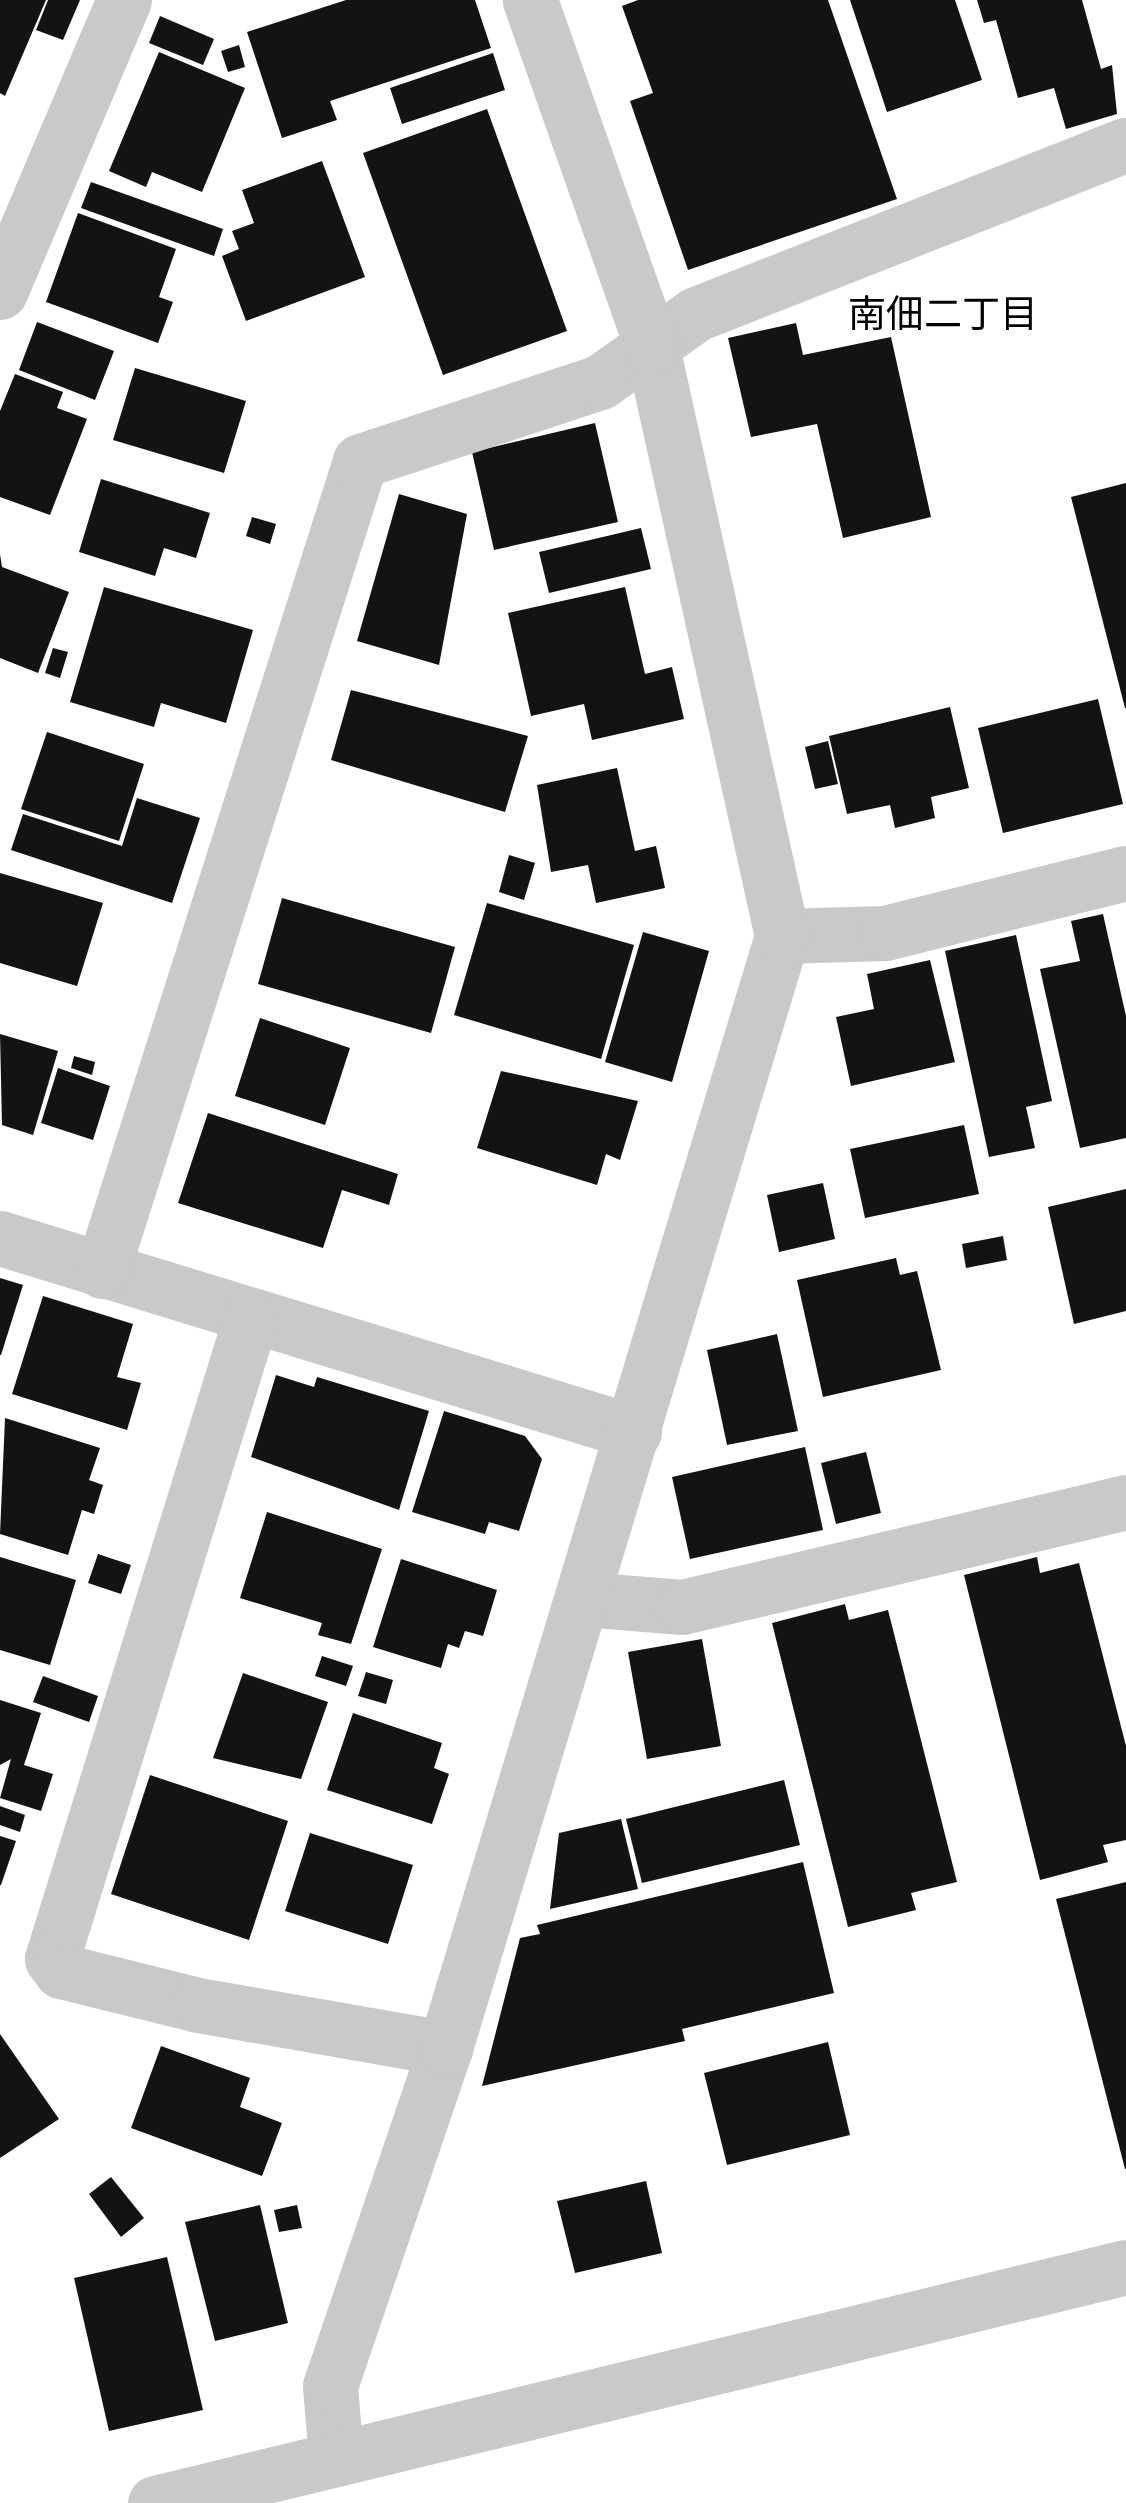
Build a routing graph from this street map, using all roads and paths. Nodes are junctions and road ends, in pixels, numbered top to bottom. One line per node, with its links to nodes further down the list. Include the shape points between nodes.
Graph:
1 (124, 0): 4 (street)
2 (530, 0): 5 (street)
3 (1126, 146): 5 (street, via 696,314)
4 (0, 292)
5 (652, 347): 7 (street); 9 (street, via 600,382 360,461)
6 (1126, 873): 7 (street, via 885,933)
7 (782, 936): 11 (street)
8 (0, 1238): 9 (street)
9 (102, 1271): 10 (street)
10 (250, 1320): 11 (street); 14 (street, via 52,1959 61,1971 198,2005)
11 (634, 1432): 13 (street)
12 (1126, 1502): 13 (street, via 682,1607)
13 (584, 1599): 14 (street)
14 (445, 2048): 16 (street, via 330,2386)
15 (1126, 2267): 16 (street)
16 (336, 2458): 17 (street)
17 (155, 2503)

